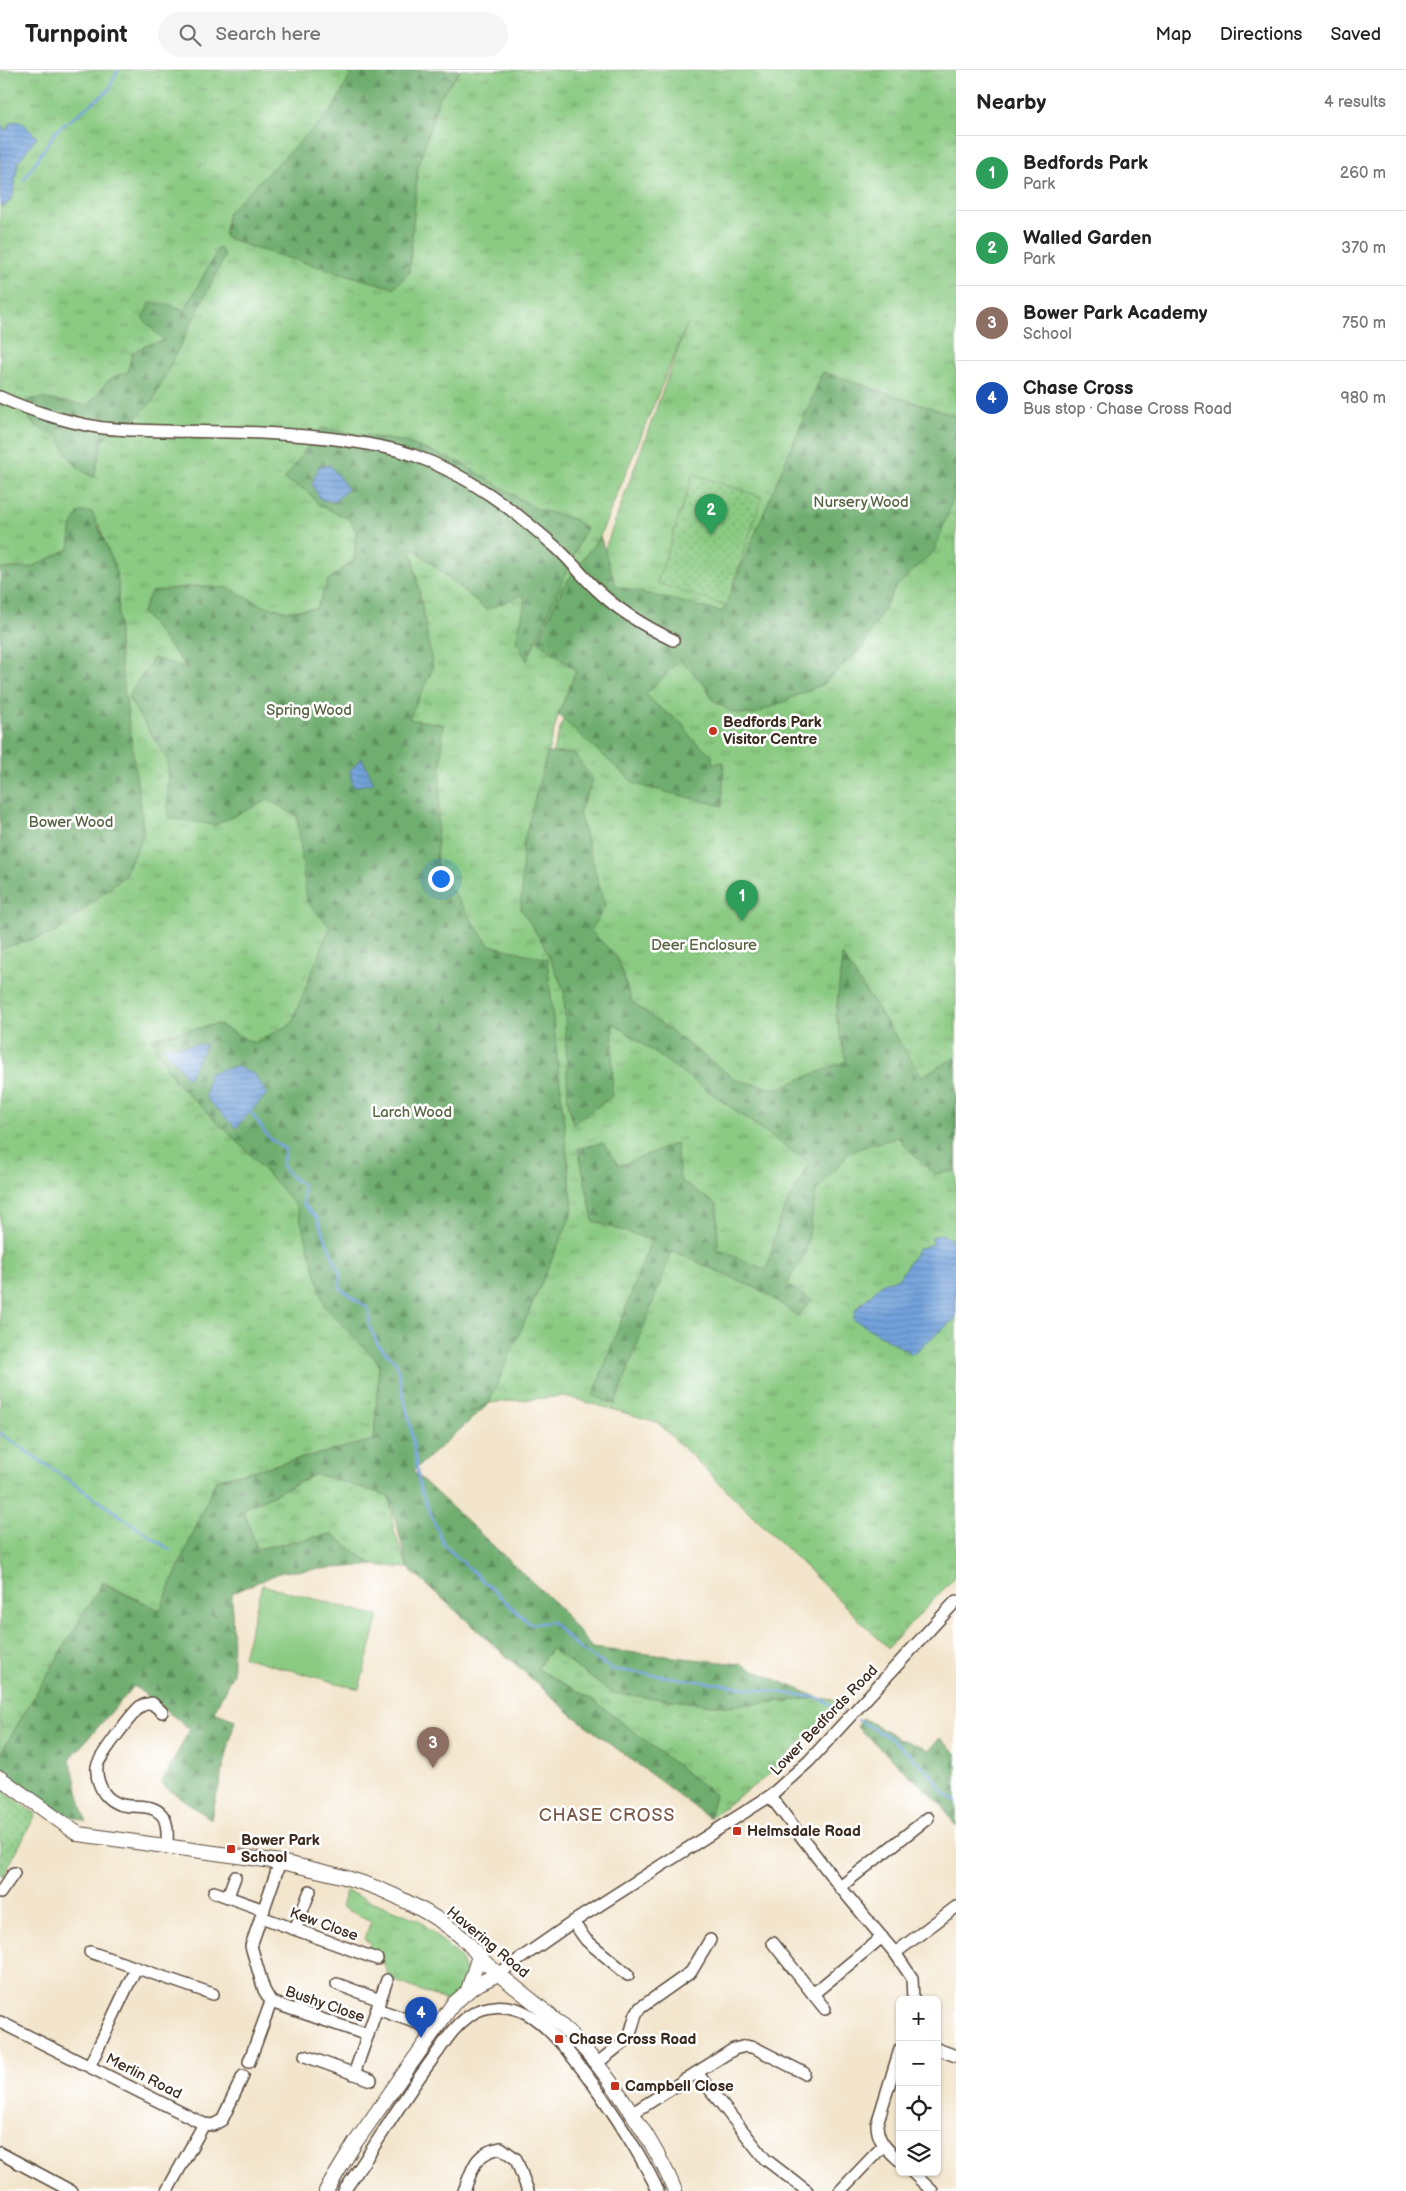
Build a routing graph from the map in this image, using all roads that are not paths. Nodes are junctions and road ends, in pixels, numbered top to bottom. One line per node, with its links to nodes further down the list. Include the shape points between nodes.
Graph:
1 (0, 397): 2 (street, via 20,406 96,427 295,434 383,446 413,455 464,477 504,505 559,550 598,591 647,627)
2 (673, 640)
3 (956, 1601): 6 (street, Lower Bedfords Road, via 809,1761)
4 (162, 1712): 8 (street, via 152,1703 141,1706 110,1744 97,1768 99,1785 108,1798 121,1806 152,1808 161,1814 166,1824)
5 (0, 1778): 8 (main road, Havering Road, via 78,1834)
6 (770, 1796): 12 (street); 19 (street, Lower Bedfords Road)
7 (928, 1818): 12 (street)
8 (167, 1848): 9 (main road, Havering Road)
9 (280, 1862): 18 (street); 26 (main road, Havering Road, via 340,1877 408,1902 439,1920 465,1940)
10 (14, 1872): 15 (street)
11 (235, 1877): 16 (street)
12 (840, 1887): 21 (street)
13 (310, 1891): 20 (street)
14 (214, 1892): 16 (street, Kew Close)
15 (0, 1893)
16 (228, 1896): 18 (street, Kew Close)
17 (956, 1907): 25 (street)
18 (262, 1914): 20 (street, Kew Close); 37 (street, via 251,1946 264,1990)
19 (573, 1922): 29 (street, Lower Bedfords Road); 30 (street, via 586,1940)
20 (295, 1929): 27 (street, Kew Close)
21 (882, 1937): 25 (street); 35 (street)
22 (773, 1943): 35 (street)
23 (709, 1948): 48 (street, via 685,1983 640,2008 629,2038)
24 (90, 1952): 28 (street)
25 (895, 1953): 36 (street, via 912,1978)
26 (479, 1956): 29 (main road, Havering Road); 33 (main road)
27 (377, 1958)
28 (136, 1968): 34 (street); 49 (street)
29 (498, 1974): 33 (main road); 48 (main road, Havering Road, via 572,2036)
30 (628, 1975)
31 (387, 1980): 38 (street, Bushy Close)
32 (337, 1984): 38 (street, Bushy Close)
33 (468, 1990): 60 (main road, via 453,2004)
34 (213, 1994)
35 (813, 1994): 39 (street)
36 (913, 1996)
37 (271, 2002): 42 (street, Bushy Close); 46 (street)
38 (379, 2005): 41 (street, Bushy Close); 42 (street, Bushy Close)
39 (825, 2009)
40 (0, 2022): 49 (street, Merlin Road)
41 (420, 2024)
42 (368, 2035): 52 (street, Bushy Close)
43 (941, 2050): 45 (street)
44 (305, 2056): 52 (street)
45 (956, 2056)
46 (249, 2062)
47 (896, 2062): 57 (street, via 877,2124 878,2138)
48 (596, 2064): 55 (main road, Havering Road)
49 (90, 2065): 56 (street, Merlin Road)
50 (697, 2073): 51 (street, via 734,2049 746,2046); 55 (street); 71 (street, via 765,2159)
51 (804, 2073)
52 (354, 2074): 54 (street)
53 (243, 2076): 56 (street, via 222,2120 213,2126)
54 (370, 2080)
55 (631, 2114): 70 (main road, Havering Road)
56 (204, 2124): 64 (street)
57 (884, 2146): 59 (street); 72 (street)
58 (0, 2153): 63 (street)
59 (896, 2157)
60 (339, 2169): 62 (street); 65 (main road)
61 (916, 2176): 73 (street)
62 (353, 2179): 66 (street); 69 (street, via 420,2074 456,2027 471,2014 506,2007 526,2013 564,2047 592,2083)
63 (71, 2191)
64 (167, 2191)
65 (326, 2191)
66 (344, 2191)
67 (464, 2191): 68 (street, via 477,2158 488,2150 501,2148 516,2159)
68 (528, 2191)
69 (658, 2191)
70 (675, 2191)
71 (807, 2191)
72 (840, 2191)
73 (932, 2191)

